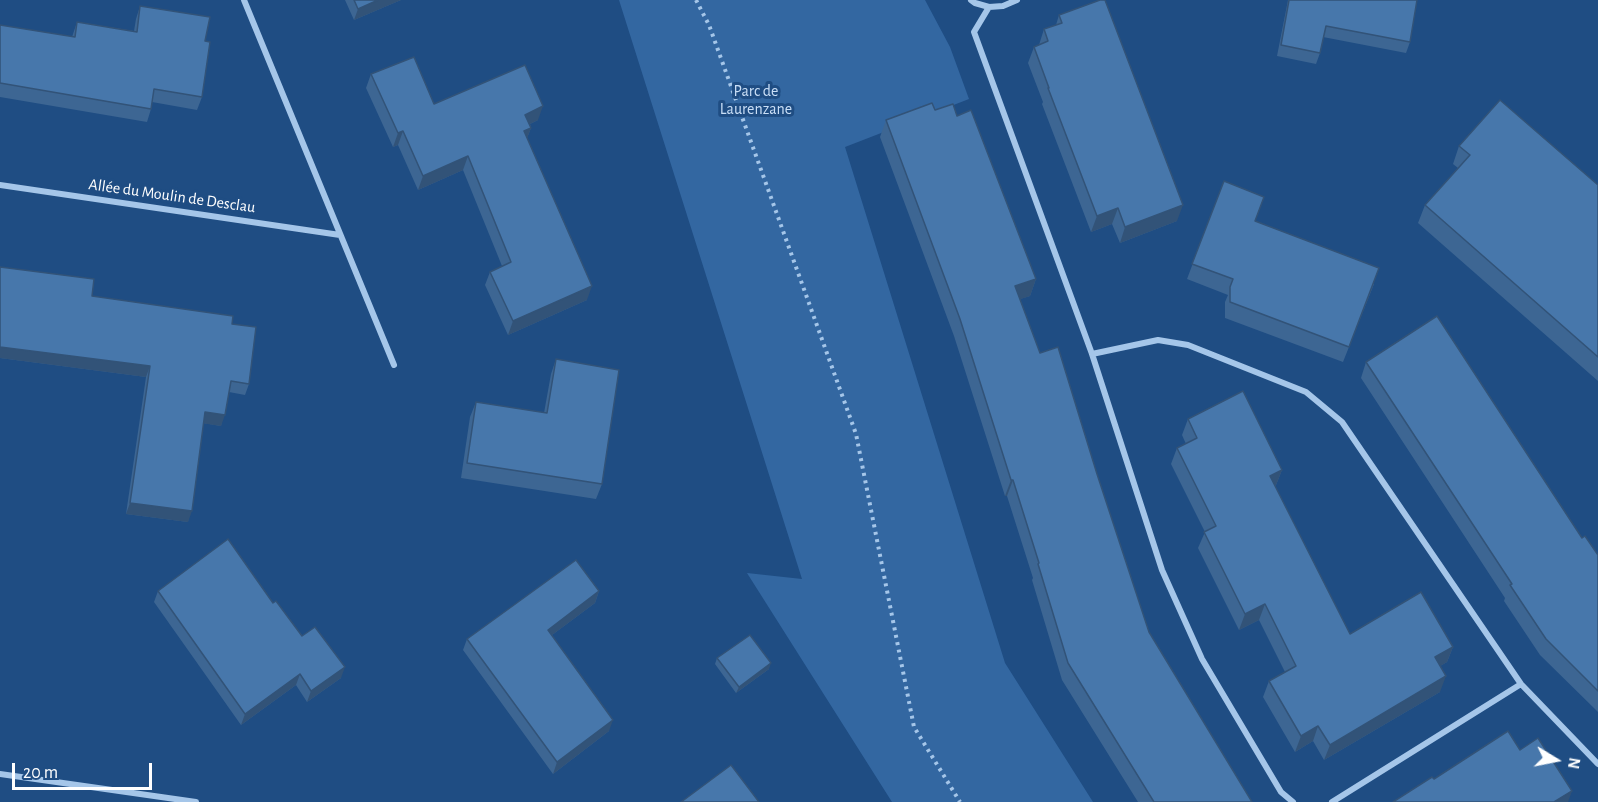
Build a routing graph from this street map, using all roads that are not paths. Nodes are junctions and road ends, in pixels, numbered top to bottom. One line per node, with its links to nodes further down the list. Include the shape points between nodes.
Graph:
1 (244, 0): 6 (street)
2 (971, 0): 4 (street)
3 (1017, 0): 4 (street)
4 (989, 7): 7 (street, via 974,32)
5 (0, 184): 6 (street, Allée du Moulin de Desclau)
6 (340, 235): 8 (street)
7 (1092, 354): 9 (street, via 1158,340 1188,345 1306,392 1341,422); 13 (street, via 1162,570 1197,650 1281,792)
8 (394, 365)
9 (1521, 684): 10 (street); 14 (street)
10 (1598, 764)
11 (0, 774): 12 (street)
12 (196, 802)
13 (1293, 802)
14 (1332, 802)

